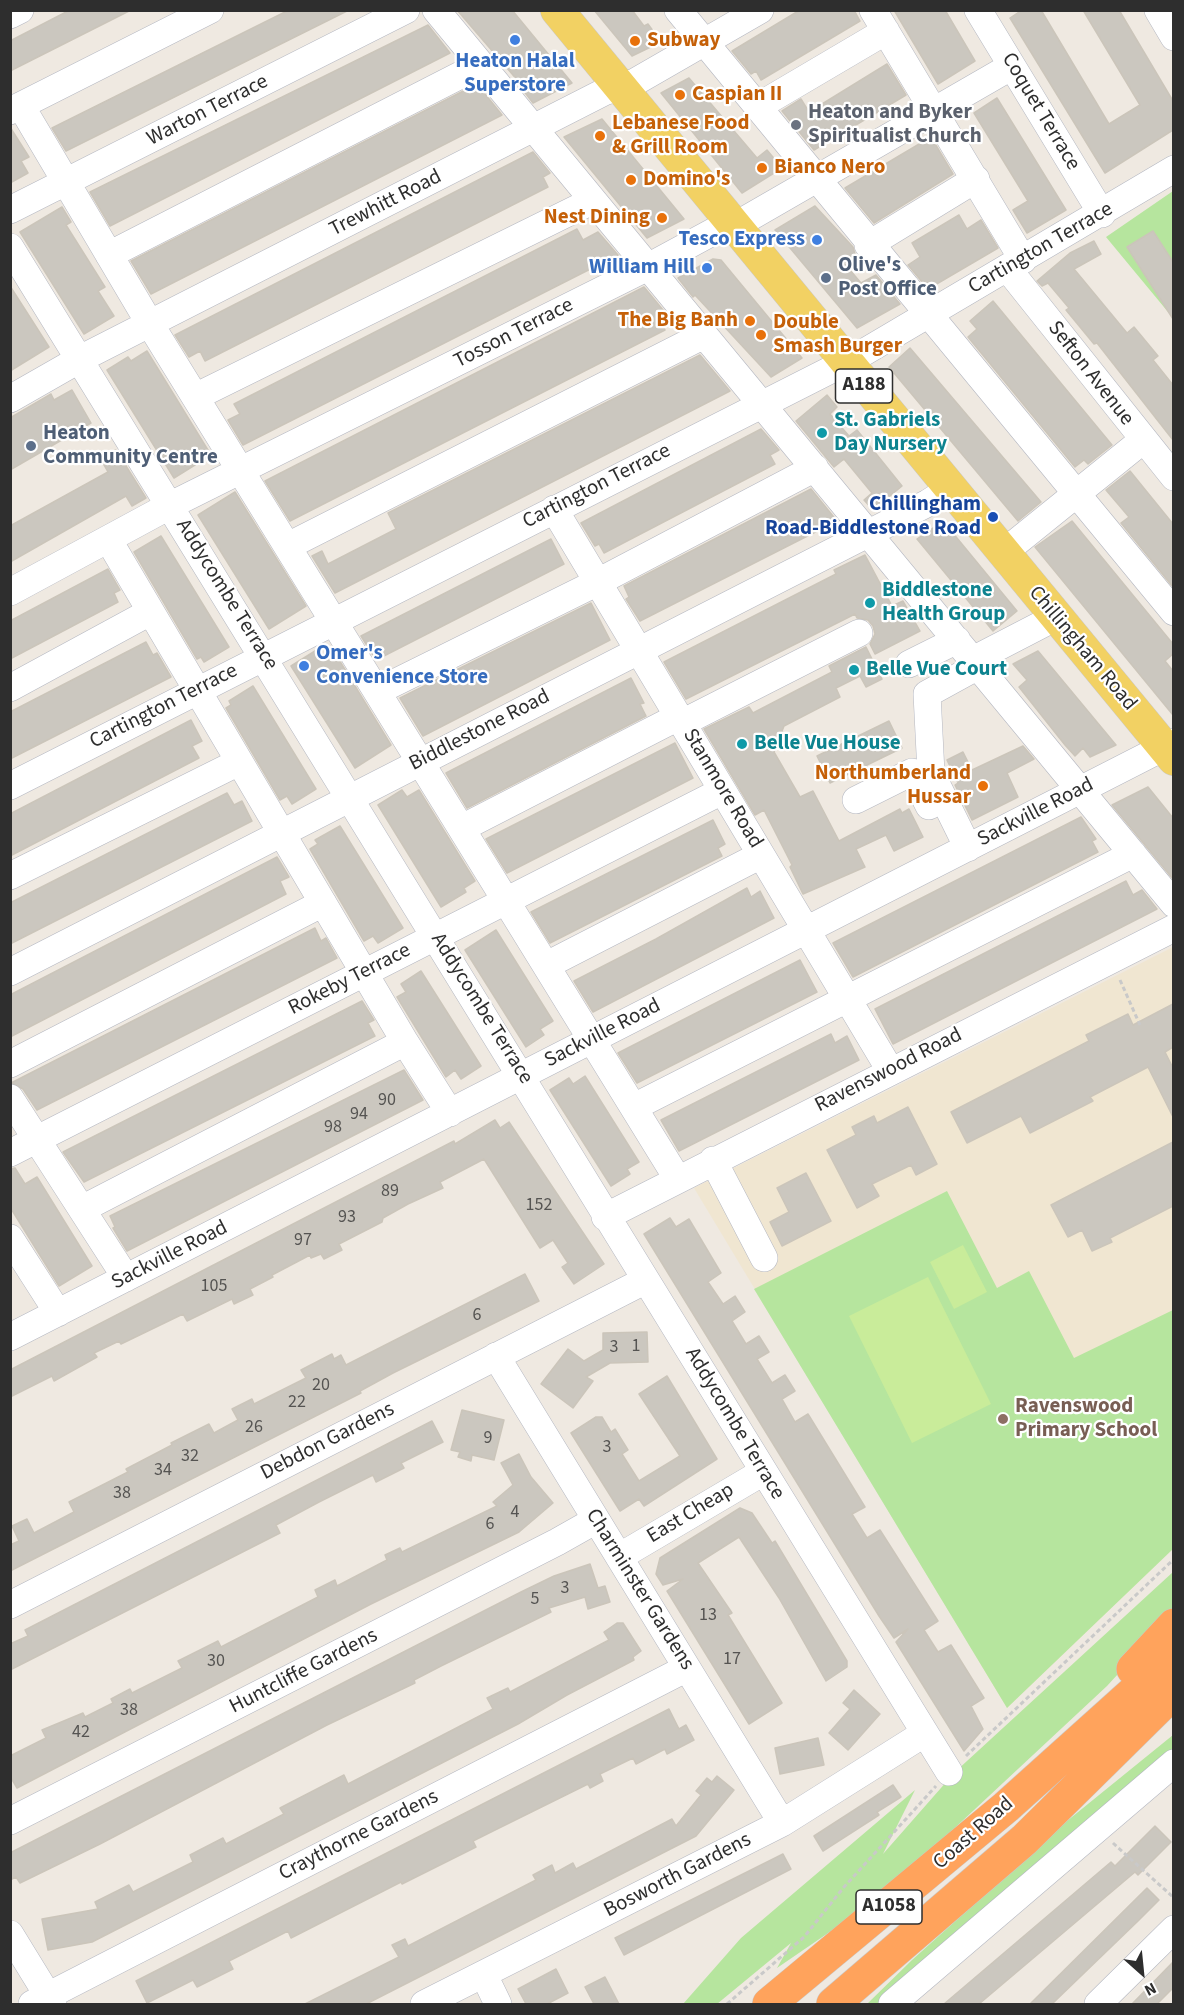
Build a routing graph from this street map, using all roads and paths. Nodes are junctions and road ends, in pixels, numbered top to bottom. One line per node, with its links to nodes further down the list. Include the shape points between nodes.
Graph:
1 (20, 10): 10 (street)
2 (210, 10): 18 (street)
3 (406, 10): 24 (street, Warton Terrace)
4 (436, 10): 14 (street)
5 (557, 10): 16 (main road, Chillingham Road / A188)
6 (678, 10): 13 (street)
7 (760, 10): 13 (street, Trewhitt Road)
8 (978, 10): 15 (street, Coquet Terrace)
9 (1158, 10): 12 (street)
10 (10, 15)
11 (879, 21): 17 (street); 19 (street, Sefton Avenue)
12 (1173, 37)
13 (704, 43): 16 (street, Trewhitt Road); 17 (street)
14 (480, 65): 20 (street); 31 (street)
15 (1012, 66): 19 (street, Tosson Terrace); 27 (street, Coquet Terrace)
16 (619, 88): 20 (street, Trewhitt Road); 28 (main road, Chillingham Road / A188)
17 (757, 107): 22 (street)
18 (16, 109): 24 (street)
19 (935, 111): 22 (street, Tosson Terrace); 23 (street, Sefton Avenue)
20 (534, 129): 25 (street); 35 (street, Trewhitt Road)
21 (1173, 170): 27 (street, Cartington Terrace)
22 (815, 179): 28 (street, Tosson Terrace); 29 (street)
23 (976, 179): 29 (street); 32 (street, Sefton Avenue)
24 (66, 183): 26 (street, Warton Terrace); 31 (street)
25 (592, 201): 33 (street); 40 (street)
26 (10, 210)
27 (1102, 214): 32 (street, Cartington Terrace)
28 (732, 224): 33 (street, Tosson Terrace); 38 (main road, Chillingham Road / A188)
29 (868, 245): 34 (street)
30 (10, 247): 37 (street, Addycombe Terrace)
31 (109, 255): 35 (street)
32 (1016, 265): 34 (street, Cartington Terrace); 42 (street, Sefton Avenue)
33 (648, 267): 36 (street); 44 (street, Tosson Terrace)
34 (927, 314): 38 (street, Cartington Terrace); 47 (street)
35 (150, 324): 37 (street, Trewhitt Road); 40 (street)
36 (704, 335): 41 (street); 52 (street)
37 (81, 359): 39 (street, Trewhitt Road); 48 (street, Addycombe Terrace)
38 (845, 362): 41 (street, Cartington Terrace); 46 (main road, Chillingham Road / A188)
39 (13, 393)
40 (195, 397): 44 (street)
41 (762, 404): 43 (street); 49 (street, Cartington Terrace)
42 (1143, 440): 45 (street, Sefton Avenue); 47 (street)
43 (815, 468): 50 (street); 54 (street)
44 (242, 470): 48 (street, Tosson Terrace); 52 (street)
45 (1173, 477)
46 (950, 489): 50 (street, Biddlestone Road); 53 (main road, Chillingham Road / A188)
47 (1075, 494): 53 (street); 57 (street)
48 (171, 505): 51 (street, Tosson Terrace); 62 (street, Addycombe Terrace)
49 (554, 509): 54 (street, Stanmore Road); 59 (street, Cartington Terrace)
50 (868, 533): 61 (street, Biddlestone Road); 63 (street)
51 (108, 539): 55 (street, Tosson Terrace); 56 (street)
52 (288, 546): 59 (street)
53 (1003, 553): 58 (main road, Chillingham Road / A188)
54 (598, 582): 61 (street, Stanmore Road); 67 (street)
55 (10, 592)
56 (150, 612): 65 (street); 66 (street)
57 (1173, 612)
58 (1056, 617): 63 (street); 69 (main road, Chillingham Road / A188)
59 (334, 621): 62 (street, Cartington Terrace); 67 (street)
60 (859, 633): 68 (street)
61 (638, 650): 68 (street, Stanmore Road); 70 (street, Biddlestone Road)
62 (264, 656): 66 (street, Cartington Terrace); 75 (street, Addycombe Terrace)
63 (969, 656): 64 (street); 74 (street); 79 (street, via 927,694 931,773)
64 (909, 664)
65 (10, 688)
66 (197, 691): 71 (street); 72 (street, Cartington Terrace)
67 (378, 691): 70 (street)
68 (680, 720): 73 (street, Stanmore Road); 77 (street)
69 (1170, 750): 74 (street, Sackville Road)
70 (421, 761): 75 (street, Biddlestone Road); 77 (street)
71 (239, 762): 78 (street); 82 (street)
72 (10, 786)
73 (722, 791): 81 (street, Stanmore Road); 83 (street, Rokeby Terrace)
74 (1080, 791): 79 (street, Sackville Road); 80 (street)
75 (351, 797): 78 (street, Biddlestone Road); 88 (street, Addycombe Terrace)
76 (856, 800): 79 (street, via 912,772)
77 (462, 828): 83 (street)
78 (281, 833): 84 (street); 91 (street, Biddlestone Road)
79 (961, 852): 87 (street, Sackville Road)
80 (1132, 854): 85 (street); 93 (street)
81 (761, 855): 87 (street, Stanmore Road); 90 (street)
82 (10, 876)
83 (508, 901): 88 (street, Rokeby Terrace); 90 (street)
84 (323, 903): 92 (street); 97 (street)
85 (1173, 904)
86 (1173, 928): 89 (street, Ravenswood Road)
87 (806, 930): 93 (street, Stanmore Road); 95 (street, Sackville Road)
88 (436, 936): 92 (street, Rokeby Terrace); 99 (street, Addycombe Terrace)
89 (1112, 959): 94 (path); 98 (street, Ravenswood Road)
90 (547, 965): 95 (street)
91 (10, 972)
92 (364, 973): 96 (street); 103 (street, Rokeby Terrace)
93 (847, 998): 98 (street, Stanmore Road); 101 (street)
94 (1140, 1025)
95 (593, 1040): 99 (street, Sackville Road); 101 (street)
96 (405, 1042): 102 (street); 107 (street)
97 (10, 1064)
98 (890, 1070): 105 (street, Ravenswood Road)
99 (523, 1076): 102 (street, Sackville Road); 108 (street, Addycombe Terrace)
100 (10, 1098): 103 (street)
101 (634, 1107): 106 (street)
102 (450, 1113): 111 (street, Sackville Road)
103 (37, 1139): 104 (street, Rokeby Terrace); 107 (street)
104 (10, 1153)
105 (713, 1160): 106 (street, Ravenswood Road); 110 (street)
106 (677, 1178): 108 (street, Ravenswood Road)
107 (82, 1209): 111 (street)
108 (605, 1217): 112 (street, Addycombe Terrace)
109 (10, 1238): 113 (street)
110 (764, 1258)
111 (126, 1278): 113 (street, Sackville Road)
112 (646, 1280): 115 (street, Debdon Gardens); 116 (street, Addycombe Terrace)
113 (58, 1313): 114 (street, Sackville Road)
114 (10, 1337)
115 (496, 1356): 117 (street, Charminster Gardens); 119 (street, Debdon Gardens)
116 (763, 1472): 118 (street, East Cheap); 125 (street, Addycombe Terrace)
117 (596, 1520): 118 (street, Charminster Gardens); 129 (street, Huntcliffe Gardens)
118 (619, 1557): 122 (street, Charminster Gardens)
119 (10, 1605)
120 (1173, 1625): 128 (highway)
121 (1173, 1656): 128 (highway, Coast Road / A1058)
122 (687, 1668): 130 (street, Charminster Gardens); 137 (street, Craythorne Gardens)
123 (1173, 1692): 132 (highway, Coast Road / A1058)
124 (1173, 1714): 132 (highway)
125 (925, 1733): 127 (street, Addycombe Terrace); 130 (street, Bosworth Gardens)
126 (1173, 1763): 142 (street)
127 (949, 1772)
128 (1006, 1807): 140 (highway, Coast Road / A1058)
129 (10, 1821)
130 (782, 1823): 136 (street, Bosworth Gardens)
131 (1107, 1838): 133 (path)
132 (1024, 1840): 141 (highway, Coast Road / A1058)
133 (1173, 1898)
134 (1173, 1929): 143 (street)
135 (10, 1934): 137 (street)
136 (484, 1974): 138 (street, Bosworth Gardens); 139 (street)
137 (44, 2002)
138 (424, 2004)
139 (498, 2004)
140 (769, 2004)
141 (833, 2004)
142 (892, 2004)
143 (1098, 2004)

